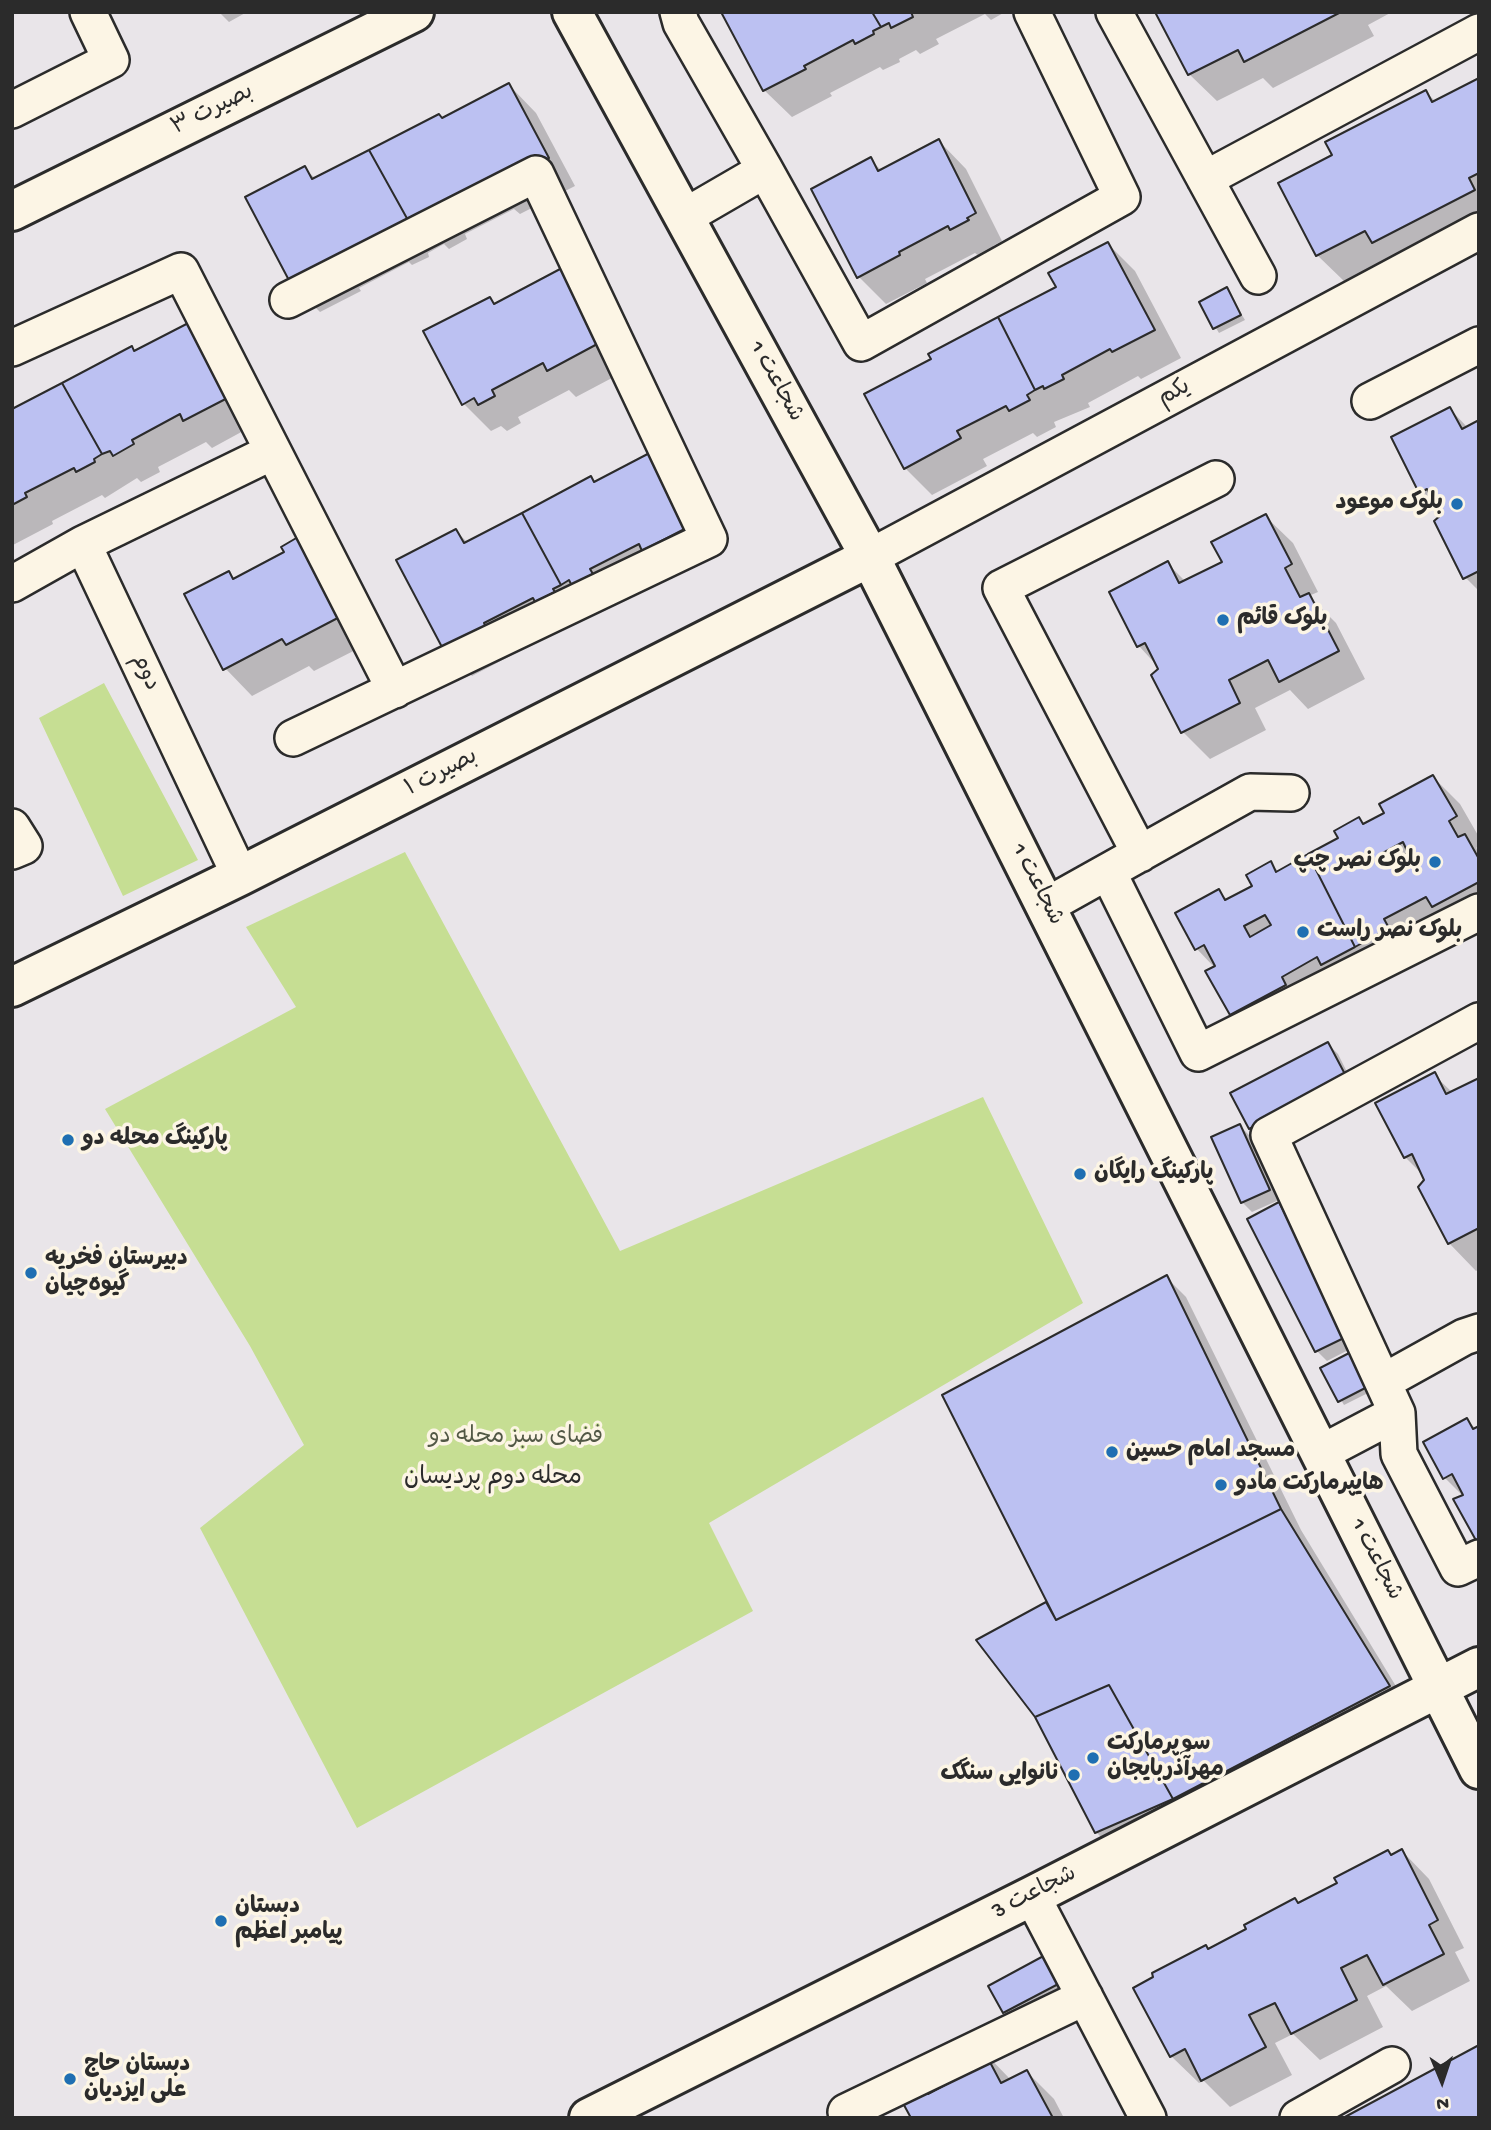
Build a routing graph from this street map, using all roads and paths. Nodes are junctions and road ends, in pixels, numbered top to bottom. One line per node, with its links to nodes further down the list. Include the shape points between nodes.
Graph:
1 (88, 12): 8 (street, via 111,60)
2 (414, 12): 11 (street, بصیرت ۳)
3 (572, 12): 12 (street, شجاعت 1)
4 (678, 12): 9 (street)
5 (1032, 12): 9 (street, via 1122,197 861,343)
6 (1114, 12): 10 (street)
7 (1479, 32): 10 (street)
8 (12, 110)
9 (765, 170): 12 (street)
10 (1205, 179): 14 (street)
11 (12, 211)
12 (684, 217): 22 (street, شجاعت 1)
13 (1479, 231): 22 (street, یکم)
14 (1258, 276)
15 (288, 300): 24 (street, via 536,174 709,539)
16 (1479, 345): 18 (street)
17 (12, 348): 19 (street, via 181,271)
18 (1370, 401)
19 (272, 452): 21 (street); 24 (street)
20 (1216, 479): 29 (street, via 1001,588)
21 (83, 544): 23 (street); 31 (street, دوم)
22 (870, 557): 31 (street, بصیرت ۱); 32 (street, شجاعت 1)
23 (12, 584)
24 (395, 690): 25 (street)
25 (293, 738)
26 (1292, 793): 29 (street, via 1250,792)
27 (12, 827): 28 (street, via 24,846)
28 (12, 850)
29 (1140, 854): 30 (street)
30 (1108, 872): 32 (street); 33 (street, via 1198,1053)
31 (240, 876): 34 (street, بصیرت ۱)
32 (1046, 906): 39 (street, شجاعت 1)
33 (1479, 912)
34 (12, 987)
35 (1479, 1021): 37 (street, via 1269,1135)
36 (1479, 1332): 37 (street)
37 (1383, 1382): 38 (street)
38 (1397, 1413): 39 (street); 40 (street, via 1399,1454 1458,1568)
39 (1321, 1452): 42 (street, شجاعت 1)
40 (1479, 1558)
41 (1479, 1667): 42 (street, شجاعت 3)
42 (1439, 1687): 43 (street, شجاعت 1); 44 (street, شجاعت 3)
43 (1479, 1769)
44 (1032, 1896): 45 (street); 48 (street, شجاعت 3)
45 (1085, 1997): 47 (street); 49 (street)
46 (1392, 2065): 50 (street)
47 (846, 2112)
48 (589, 2118)
49 (1148, 2118)
50 (1298, 2118)

